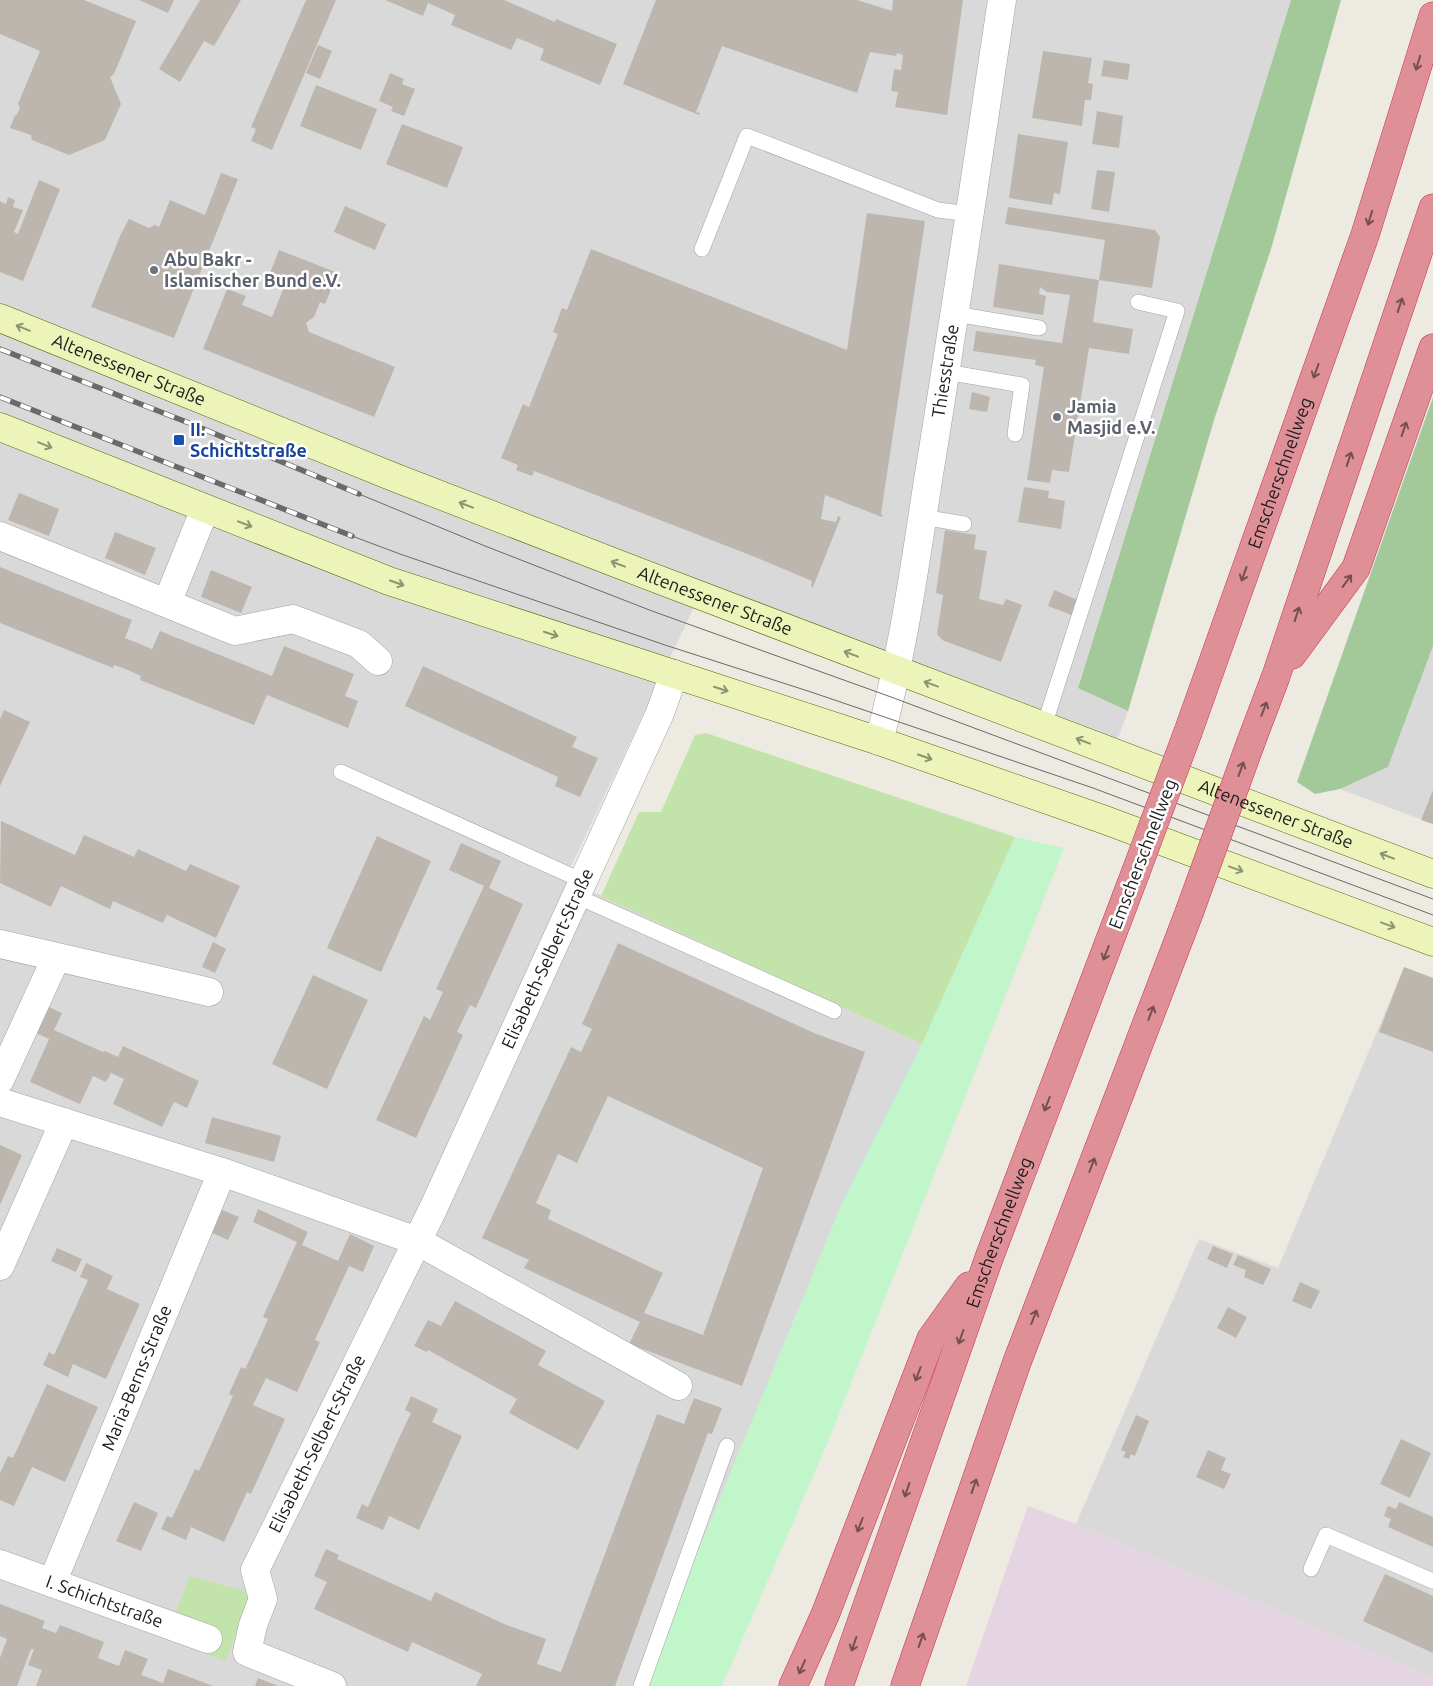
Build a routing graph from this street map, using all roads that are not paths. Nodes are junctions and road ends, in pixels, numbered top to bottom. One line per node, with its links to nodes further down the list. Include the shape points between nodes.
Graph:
1 (1002, 0): 4 (street, Thiesstraße)
2 (1433, 16): 38 (highway, Emscherschnellweg, one-way to 38, bridge, via 1365,235 1188,732)
3 (1433, 208): 22 (highway, one-way to 3)
4 (970, 214): 5 (lane, via 938,210 747,136); 7 (street, Thiesstraße)
5 (702, 249)
6 (1138, 302): 23 (lane, via 1177,311)
7 (955, 314): 9 (lane); 11 (street, Thiesstraße)
8 (0, 318): 20 (main road, Altenessener Straße, one-way to 8, via 432,492)
9 (1039, 328)
10 (1433, 348): 22 (highway, one-way to 10, via 1356,568)
11 (946, 372): 13 (lane, via 1022,385); 15 (street, Thiesstraße)
12 (0, 427): 14 (main road, one-way to 14)
13 (1015, 434)
14 (204, 508): 18 (street); 21 (main road, one-way to 21, via 389,581)
15 (922, 517): 16 (lane); 20 (street, Thiesstraße)
16 (964, 524)
17 (0, 536): 18 (street)
18 (167, 603): 19 (street, via 235,630 293,619 359,644)
19 (378, 661)
20 (896, 671): 23 (main road, Altenessener Straße, one-way to 20); 24 (street, Thiesstraße)
21 (674, 674): 24 (main road, one-way to 24); 27 (street, Elisabeth-Selbert-Straße, via 660,714)
22 (1276, 676): 51 (highway, one-way to 22, bridge, via 1017,1362)
23 (1044, 726): 26 (main road, Altenessener Straße, one-way to 23)
24 (879, 741): 28 (main road, one-way to 28, via 1105,820)
25 (341, 772): 27 (lane)
26 (1433, 874)
27 (580, 888): 32 (lane); 37 (street, Elisabeth-Selbert-Straße)
28 (1433, 942)
29 (0, 944): 30 (street)
30 (56, 958): 31 (street); 33 (street)
31 (209, 992)
32 (834, 1011)
33 (0, 1080)
34 (0, 1102): 35 (street)
35 (64, 1122): 36 (street); 39 (street)
36 (222, 1172): 37 (street); 45 (street, Maria-Berns-Straße)
37 (417, 1241): 40 (street); 47 (street, Elisabeth-Selbert-Straße, via 255,1570 263,1599 247,1652)
38 (989, 1258): 49 (highway, one-way to 49, via 931,1340 825,1615); 50 (highway, Emscherschnellweg, one-way to 50)
39 (0, 1266)
40 (678, 1386)
41 (727, 1446): 48 (lane)
42 (0, 1564): 45 (street, I. Schichtstraße)
43 (1311, 1569): 44 (lane, via 1326,1534)
44 (1433, 1581)
45 (52, 1583): 46 (street, I. Schichtstraße)
46 (208, 1639)
47 (332, 1686)
48 (640, 1686)
49 (794, 1686)
50 (839, 1686)
51 (905, 1686)

